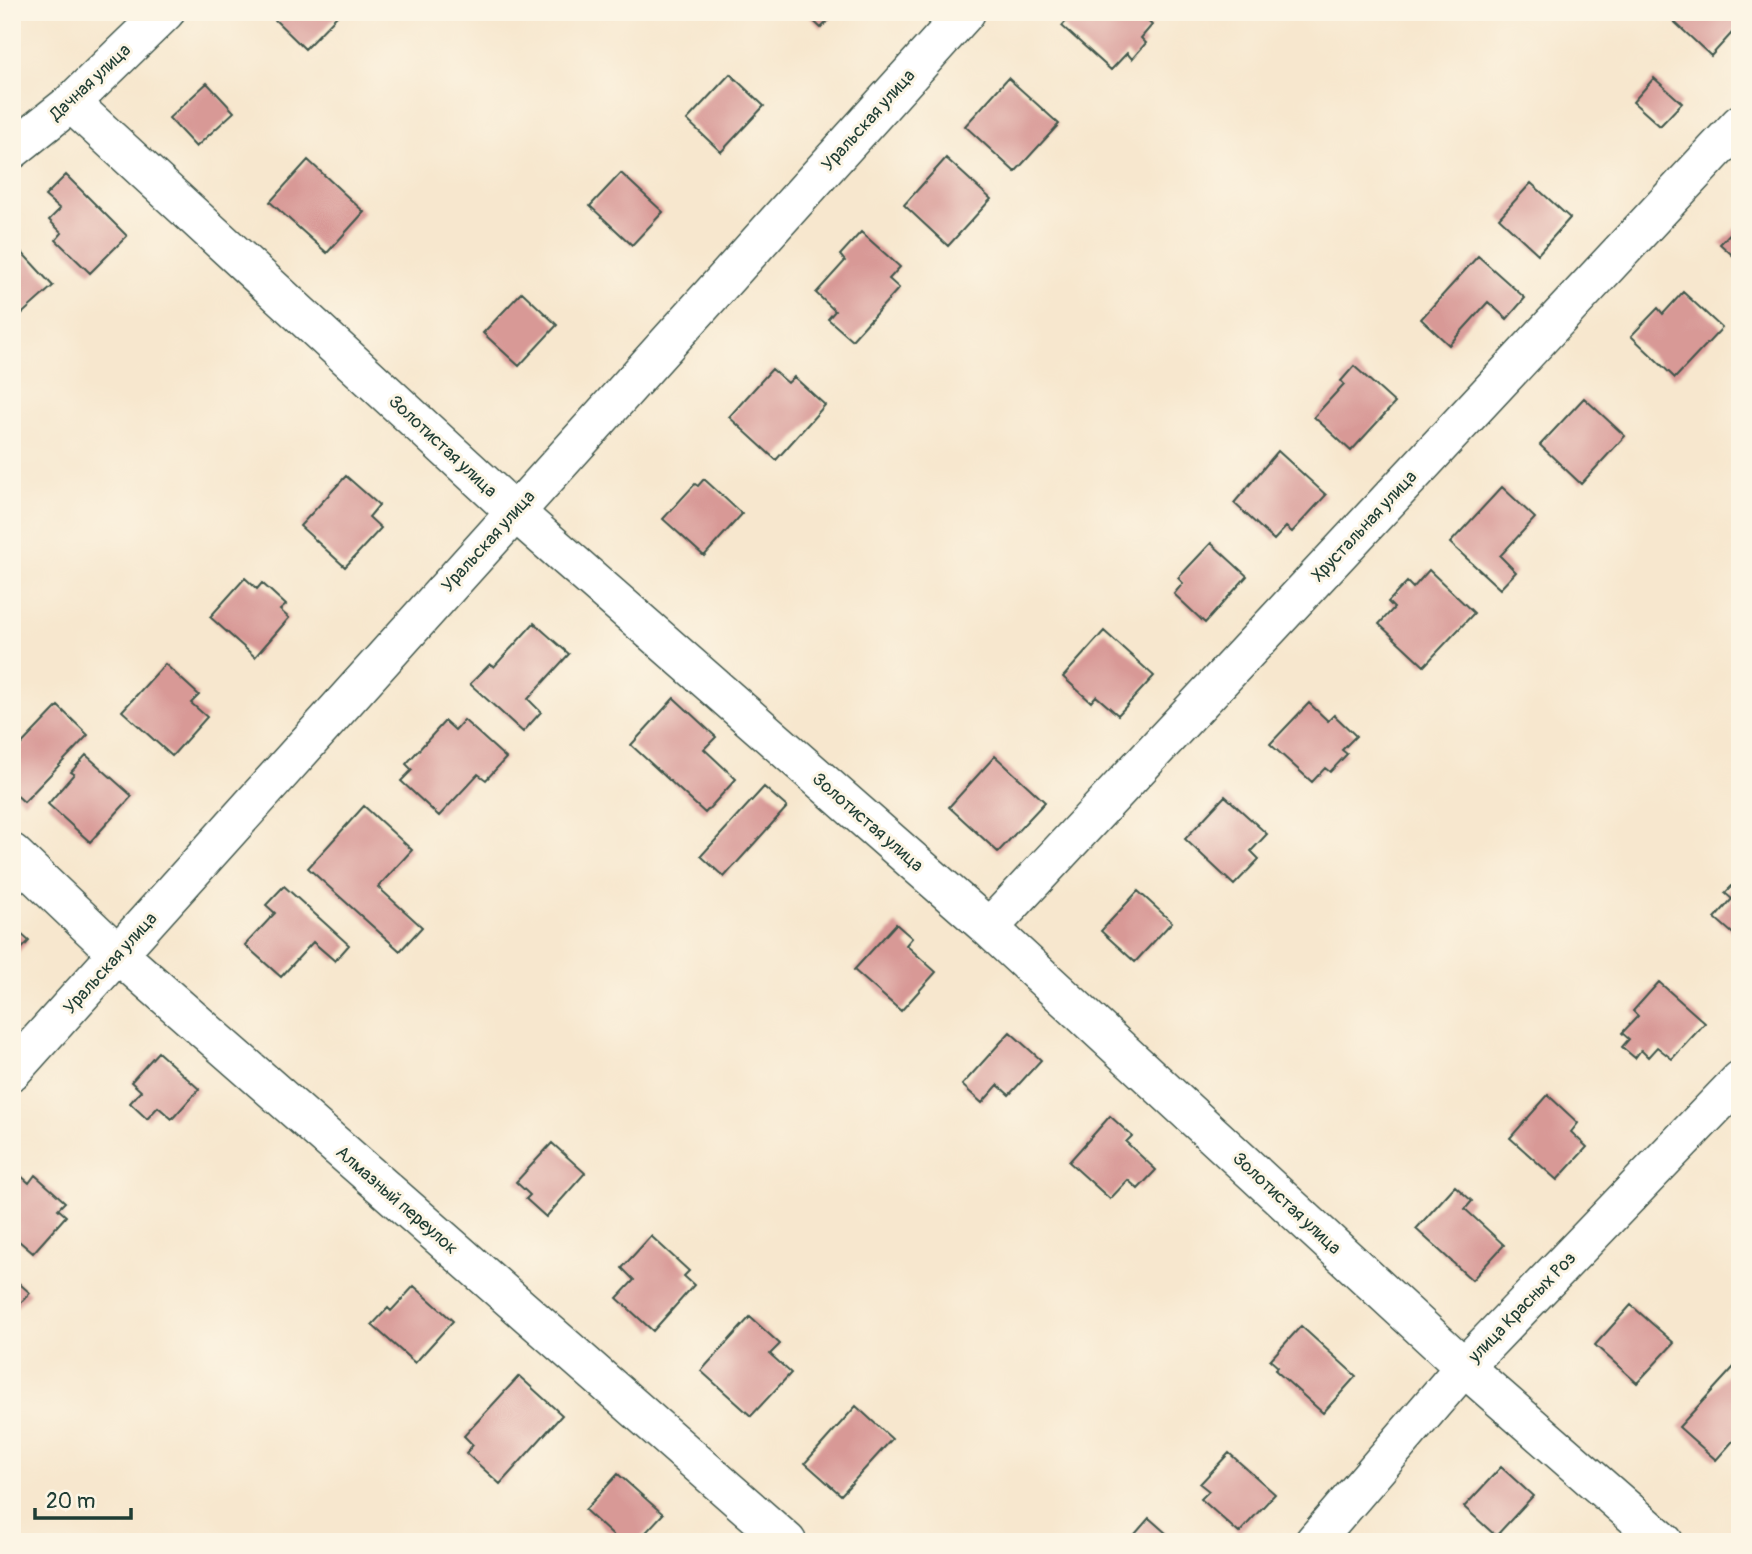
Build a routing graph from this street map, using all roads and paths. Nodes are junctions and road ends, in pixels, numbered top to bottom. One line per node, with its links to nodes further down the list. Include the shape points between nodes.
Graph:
1 (165, 12): 3 (street, Дачная улица)
2 (966, 12): 6 (street, Уральская улица)
3 (71, 103): 5 (street, Дачная улица); 6 (street, Золотистая улица)
4 (1740, 124): 8 (street, Хрустальная улица)
5 (12, 150)
6 (515, 512): 8 (street, Золотистая улица); 9 (street, Уральская улица)
7 (12, 853): 9 (street, Алмазный переулок)
8 (989, 928): 12 (street, Золотистая улица)
9 (118, 954): 10 (street, Уральская улица); 13 (street, Алмазный переулок)
10 (12, 1071)
11 (1740, 1080): 12 (street, улица Красных Роз)
12 (1464, 1367): 14 (street, улица Красных Роз); 15 (street, Золотистая улица)
13 (787, 1542)
14 (1314, 1542)
15 (1664, 1542)

